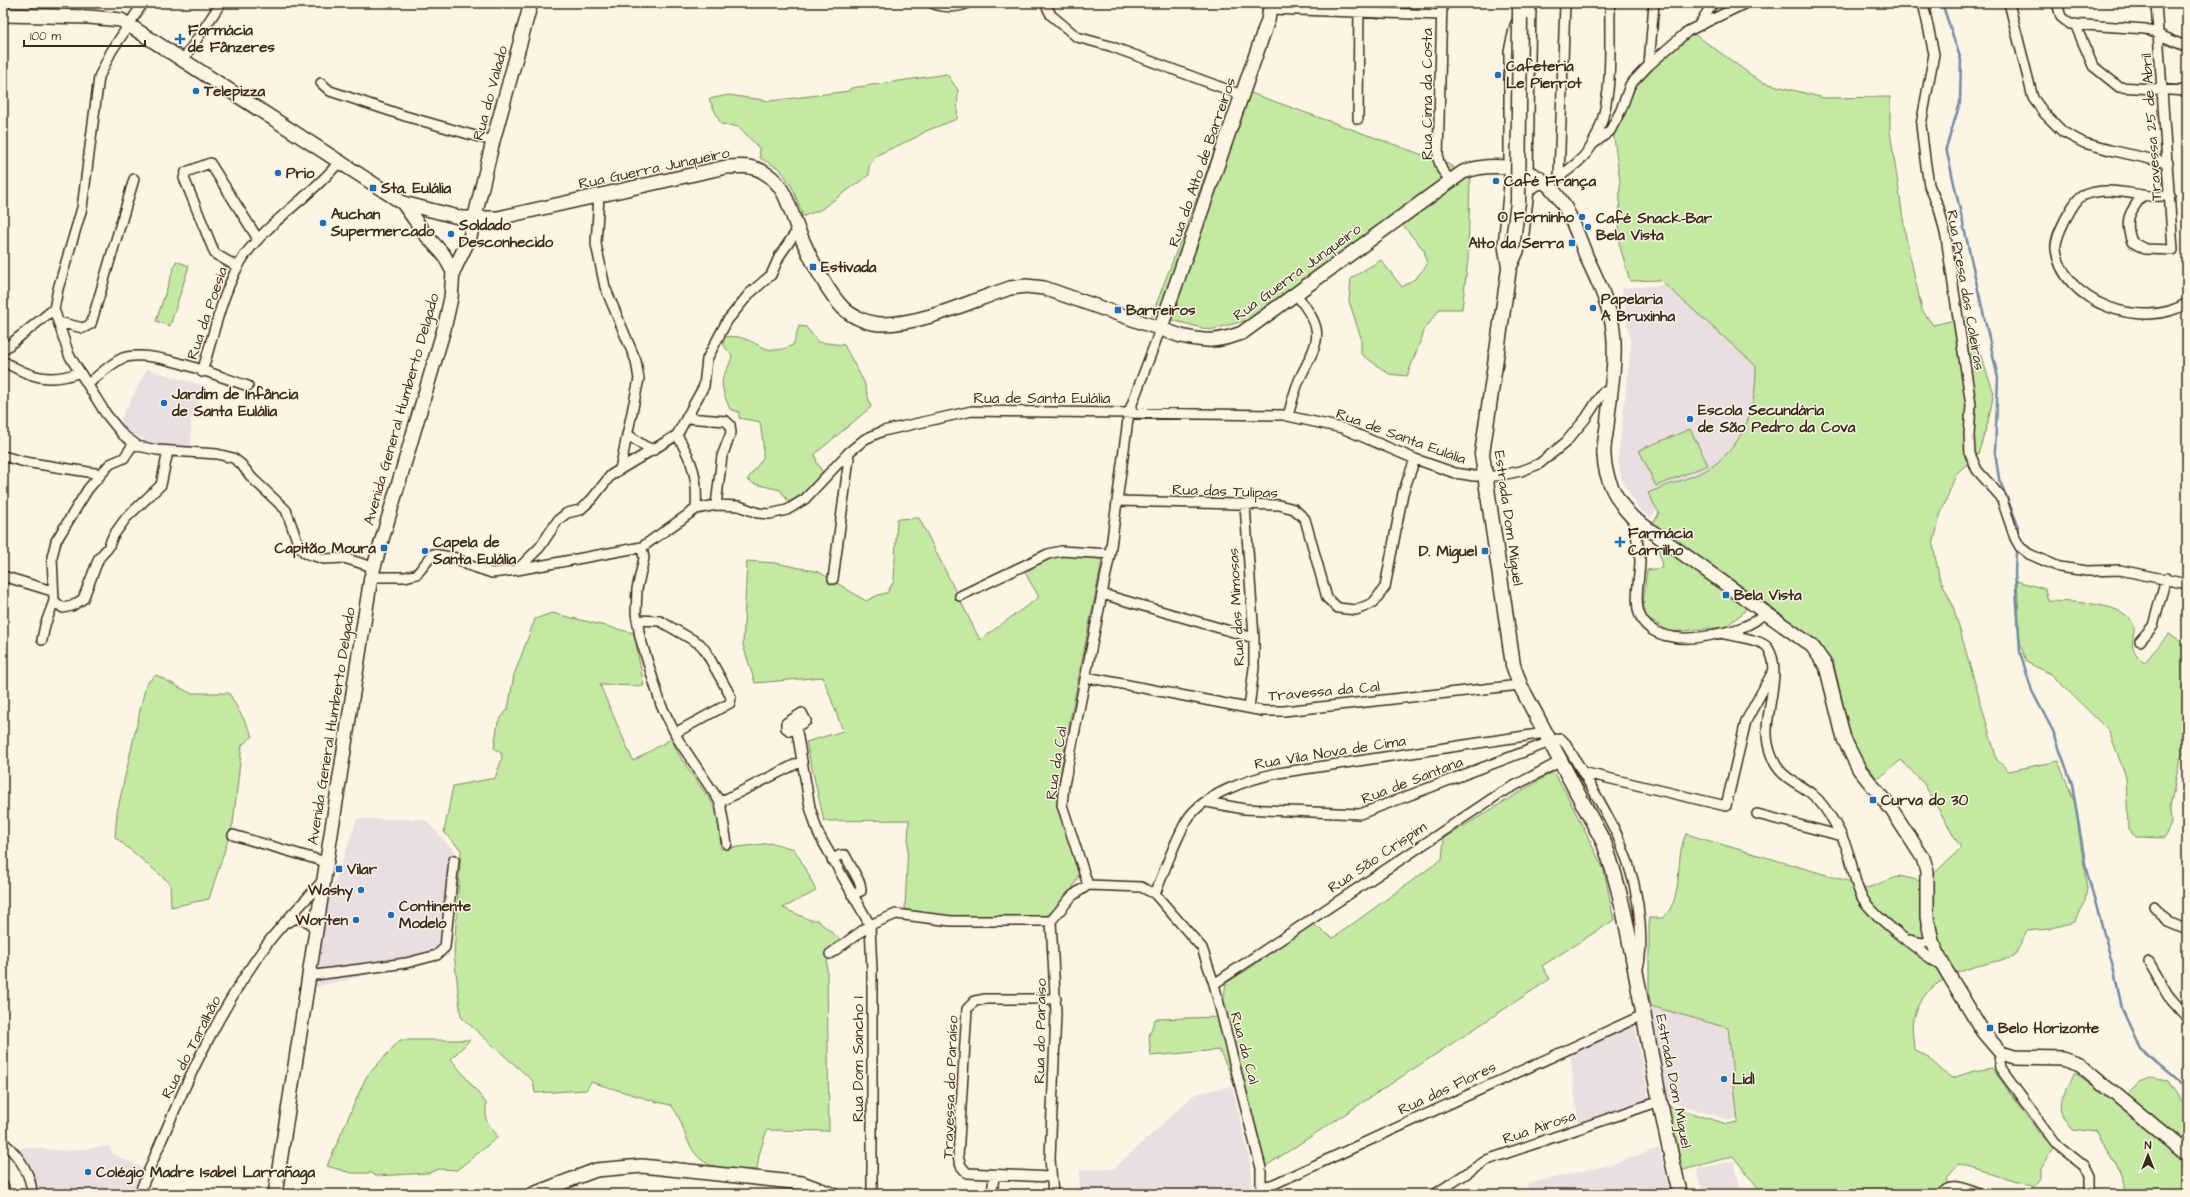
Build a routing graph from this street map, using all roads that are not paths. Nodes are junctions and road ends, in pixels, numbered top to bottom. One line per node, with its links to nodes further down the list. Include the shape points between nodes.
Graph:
1 (143, 3): 25 (street)
2 (220, 3): 30 (street)
3 (531, 3): 37 (street, Rua do Valado)
4 (932, 3): 5 (street, via 938,6 961,6)
5 (968, 3)
6 (1045, 3): 35 (street, via 1052,15 1077,37 1110,46)
7 (1359, 3): 21 (street)
8 (1442, 3): 23 (street, Rua Cima da Costa)
9 (1520, 3): 24 (main road, Estrada Dom Miguel)
10 (1528, 3): 42 (street, Estrada Dom Miguel)
11 (1565, 3): 43 (street)
12 (1610, 3): 38 (street, via 1607,100)
13 (1654, 3): 31 (street)
14 (1713, 3): 27 (street)
15 (1746, 3): 27 (street)
16 (1923, 3): 100 (street, Rua Presa das Caleiras, via 1934,54 1921,125 1929,185 1946,237 1966,363 1971,405 1970,454 1977,470 2001,497 2020,547 2059,567 2086,571 2120,570)
17 (2009, 3): 40 (street, via 2033,98 2044,113 2063,132 2084,142)
18 (2057, 3): 26 (street, via 2061,17 2070,24)
19 (2156, 3): 28 (street, Travessa 25 de Abril)
20 (1270, 6): 21 (street); 35 (street, Rua do Alto de Barreiros, via 1268,20)
21 (1359, 13): 23 (street); 36 (street)
22 (3, 15): 25 (street, via 89,17 121,20)
23 (1441, 15): 45 (street, Rua Cima da Costa, via 1438,159 1442,170)
24 (1520, 18): 41 (street, Estrada Dom Miguel, via 1511,51); 62 (main road, Estrada Dom Miguel, bridge, via 1518,196)
25 (129, 24): 30 (street); 66 (street, via 99,77 82,208)
26 (2075, 24): 28 (street, via 2146,29); 33 (street, via 2093,66 2119,87)
27 (1698, 26): 31 (street, via 1688,31)
28 (2159, 34): 29 (street); 33 (street, Travessa 25 de Abril)
29 (2187, 47)
30 (183, 60): 39 (street)
31 (1649, 65): 38 (street, via 1630,85 1610,131)
32 (321, 83): 37 (street, via 345,96)
33 (2163, 90): 34 (street); 40 (street, Travessa 25 de Abril)
34 (2187, 91)
35 (1242, 94): 68 (street, Rua do Alto de Barreiros)
36 (1358, 119)
37 (493, 141): 54 (street, Rua do Valado)
38 (1592, 145): 43 (street, via 1583,158)
39 (340, 161): 51 (street); 58 (street, Rua da Poesia)
40 (2168, 163): 50 (street, Travessa 25 de Abril)
41 (1510, 167): 42 (street); 45 (street, Rua Guerra Junqueiro, via 1473,169 1463,172); 62 (street, Estrada Dom Miguel, via 1511,184 1505,246)
42 (1525, 172): 46 (street); 47 (street, Estrada Dom Miguel)
43 (1559, 177): 46 (street)
44 (134, 179): 67 (street, via 91,324 83,328)
45 (1451, 181): 64 (street, Rua Guerra Junqueiro)
46 (1547, 185): 47 (street, via 1537,183); 75 (street, via 1562,203 1603,293 1612,323 1614,343)
47 (1527, 190): 62 (street, Estrada Dom Miguel, via 1520,248)
48 (599, 196): 53 (street, Rua Guerra Junqueiro, via 498,218); 55 (street, Rua Guerra Junqueiro, via 726,167 747,166 765,173 780,185); 79 (street, via 596,244 605,287 636,361 639,378)
49 (2143, 196): 50 (street); 50 (street, Travessa 25 de Abril, via 2128,218 2128,232 2132,242 2145,249 2173,250); 65 (street, via 2122,191 2103,191 2082,196 2070,209 2060,228 2056,248 2060,266 2072,282 2094,300 2116,311 2137,315 2155,314 2171,311)
50 (2170, 196)
51 (403, 203): 52 (street, Rua Guerra Junqueiro); 56 (street)
52 (435, 212): 54 (street, Rua Guerra Junqueiro, via 462,218); 56 (street, via 424,221)
53 (493, 216): 54 (street, Rua Guerra Junqueiro); 57 (street)
54 (474, 217): 57 (street, Rua do Valado)
55 (799, 232): 68 (street, Rua Guerra Junqueiro, via 827,286 844,308 861,320 880,324 907,322 1010,288 1026,286 1044,288); 78 (street, via 780,255 771,275 749,294 727,321 707,359 704,386)
56 (425, 234): 60 (street)
57 (470, 237): 59 (street)
58 (258, 239): 61 (street, Rua da Poesia); 61 (street, via 210,163 186,172 184,178 215,254)
59 (461, 253): 60 (street, via 453,257); 63 (street)
60 (444, 255): 63 (street)
61 (238, 267): 72 (street, Rua da Poesia, via 233,275)
62 (1509, 270): 89 (main road, Estrada Dom Miguel, via 1482,447)
63 (453, 272): 98 (street, Avenida General Humberto Delgado, via 451,298 444,329)
64 (1296, 294): 68 (street, Rua Guerra Junqueiro, via 1242,333 1222,340 1201,341); 77 (street, via 1308,308 1317,338 1314,354 1301,376)
65 (2187, 303)
66 (54, 309): 67 (street); 69 (street)
67 (58, 322): 71 (street, via 69,355)
68 (1160, 330): 76 (street, Rua da Cal)
69 (3, 350)
70 (3, 361): 71 (street, via 27,375 40,377 64,377)
71 (80, 372): 73 (street)
72 (202, 372): 73 (street, via 139,354 121,359); 74 (street)
73 (88, 384): 81 (street, via 106,414 123,435)
74 (248, 386)
75 (1611, 391): 89 (street, Rua de Santa Eulália, via 1603,392 1566,442 1539,464 1521,471); 94 (street, via 1603,456 1609,480 1622,506)
76 (1129, 412): 77 (street, Rua de Santa Eulália); 84 (street, Rua de Santa Eulália, via 972,411 883,431 865,439); 90 (street, Rua da Cal)
77 (1288, 416): 86 (street, Rua de Santa Eulália, via 1342,428)
78 (687, 418): 80 (street); 92 (street, via 726,421 730,425 731,433 722,456)
79 (627, 434): 82 (street); 87 (street)
80 (677, 435): 82 (street); 93 (street, via 695,471 698,487)
81 (134, 443): 83 (street); 88 (street, via 124,458 110,464)
82 (654, 450): 87 (street)
83 (168, 451): 98 (street, via 217,454 233,458 286,510 298,546 305,553 324,559 344,558); 106 (street, via 161,485 126,518 113,536 108,548 99,558 83,599 63,608)
84 (848, 453): 92 (street, Rua de Santa Eulália, via 805,499 787,510 770,514 758,513 739,506); 101 (street)
85 (3, 456): 88 (street, via 24,462)
86 (1415, 459): 89 (street, Rua de Santa Eulália, via 1455,473); 91 (street, Rua das Tulipas, via 1403,493 1385,587 1373,604 1356,610 1338,608 1327,598 1305,519 1294,509 1279,505)
87 (620, 469): 97 (street, via 611,475 580,510 567,513 558,520 540,547)
88 (101, 474): 103 (street, via 88,489 56,541 52,557)
89 (1484, 477): 115 (main road, Estrada Dom Miguel, via 1513,664)
90 (1118, 501): 91 (street, Rua das Tulipas); 96 (street, Rua da Cal)
91 (1244, 505): 110 (street, Rua das Mimosas)
92 (716, 506): 93 (street, Rua de Santa Eulália)
93 (696, 509): 95 (street, Rua de Santa Eulália)
94 (1633, 518): 107 (street); 109 (street, via 1640,561 1638,610 1644,621 1652,630 1684,640)
95 (642, 547): 97 (street, Rua de Santa Eulália); 108 (street, via 644,558 637,590)
96 (1110, 554): 104 (street, Rua da Cal); 105 (street, via 1061,551 1048,554)
97 (517, 570): 98 (street, Rua de Santa Eulália, via 492,573 456,558 433,554 417,574 405,576)
98 (372, 572): 131 (street, Avenida General Humberto Delgado)
99 (3, 576): 103 (street)
100 (2166, 578): 102 (street); 112 (street, via 2154,626)
101 (833, 579)
102 (2187, 584)
103 (52, 591): 106 (street)
104 (1102, 594): 110 (street); 114 (street, Rua da Cal)
105 (960, 596)
106 (54, 602): 111 (street)
107 (1765, 612): 109 (street, via 1755,621); 143 (street, via 1812,646 1826,666 1844,739 1859,769 1892,810 1923,858 1927,871 1926,917)
108 (637, 620): 118 (street, via 661,705); 118 (street, via 660,621 700,644 731,697 730,702)
109 (1720, 633): 113 (street, via 1758,642 1767,647 1772,656)
110 (1254, 638): 116 (street, Rua das Mimosas, via 1254,668)
111 (42, 640)
112 (2140, 641)
113 (1774, 670): 122 (street, via 1746,721 1726,806); 127 (street, via 1767,722 1768,743 1774,764 1782,774 1815,795)
114 (1086, 677): 116 (street, Travessa da Cal); 133 (street, Rua da Cal, via 1062,805)
115 (1520, 685): 116 (street, Travessa da Cal, via 1284,711); 119 (main road, Estrada Dom Miguel)
116 (1249, 708)
117 (796, 726): 120 (street)
118 (675, 733): 123 (street)
119 (1548, 738): 121 (main road, Estrada Dom Miguel); 122 (street, Estrada Dom Miguel, via 1561,740); 124 (street, Rua Vila Nova de Cima, via 1278,773 1249,779); 124 (street, Rua de Santana, via 1360,814 1244,809)
120 (802, 761): 123 (street); 130 (street, via 810,807 818,833)
121 (1561, 761): 147 (main road, Estrada Dom Miguel, via 1604,843 1611,862); 149 (street, Rua São Crispim, via 1499,794)
122 (1582, 772): 147 (street, Estrada Dom Miguel, via 1609,815 1626,854 1638,896 1642,951)
123 (720, 802): 128 (street)
124 (1207, 802): 134 (street, Rua Vila Nova de Cima, via 1188,819)
125 (1757, 814): 127 (street)
126 (233, 835): 131 (street)
127 (1842, 836): 142 (street, via 1862,898 1872,911)
128 (727, 844)
129 (454, 860): 148 (street, via 445,947 437,955)
130 (832, 860): 135 (street); 135 (street, via 845,855 860,883 861,891)
131 (326, 862): 132 (street, Avenida General Humberto Delgado)
132 (323, 880): 138 (street, Rua do Taralhão); 141 (street, Avenida General Humberto Delgado)
133 (1088, 885): 134 (street, Rua da Cal, via 1141,887); 137 (street, via 1072,896)
134 (1155, 894): 149 (street, Rua da Cal, via 1202,948)
135 (852, 895): 139 (street)
136 (2154, 906): 140 (street, via 2168,922)
137 (1051, 921): 139 (street, via 950,921 896,914); 150 (street, Rua do Paraíso)
138 (285, 923): 141 (street, via 297,918 312,923); 161 (street, Rua do Taralhão, via 268,942 241,981 186,1083)
139 (870, 925): 144 (street); 165 (street, Rua Dom Sancho I)
140 (2187, 930)
141 (315, 931): 148 (street, Avenida General Humberto Delgado)
142 (1906, 939): 143 (street, via 1916,943); 146 (street)
143 (1932, 941): 146 (street)
144 (830, 954)
145 (2150, 962): 152 (street, via 2168,995)
146 (1944, 967): 153 (street, via 1983,1032)
147 (1636, 975): 151 (main road, Estrada Dom Miguel)
148 (308, 976): 162 (street, Avenida General Humberto Delgado)
149 (1214, 984): 159 (street, Rua da Cal, via 1261,1168)
150 (1056, 999): 157 (street, Travessa do Paraíso, via 985,999 975,1002 967,1009 958,1157 960,1166 967,1173); 158 (street, Rua do Paraíso)
151 (1643, 1015): 154 (main road, Estrada Dom Miguel); 159 (street, Rua das Flores)
152 (2187, 1017)
153 (2001, 1053): 156 (street, via 2014,1057 2062,1058 2079,1064); 172 (street, via 1998,1061 2000,1068 2050,1136 2067,1154 2084,1166 2089,1176)
154 (1660, 1101): 168 (street, Rua Airosa, via 1487,1160); 169 (main road, Estrada Dom Miguel)
155 (3, 1142): 160 (street, via 27,1170 32,1183)
156 (2187, 1153)
157 (994, 1176): 158 (street, Travessa do Paraíso); 166 (street)
158 (1050, 1177): 167 (street, Rua do Paraíso)
159 (1261, 1190)
160 (32, 1194)
161 (139, 1194)
162 (274, 1194)
163 (533, 1194): 164 (street, via 596,1170 642,1166 802,1183)
164 (832, 1194)
165 (872, 1194)
166 (992, 1194)
167 (1053, 1194)
168 (1435, 1194)
169 (1680, 1194)
170 (1941, 1194): 171 (street, via 1944,1189 1952,1186)
171 (1980, 1194)
172 (2089, 1194)

